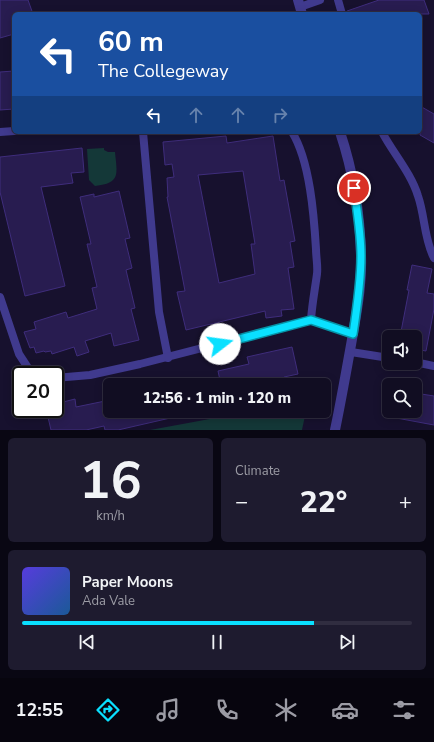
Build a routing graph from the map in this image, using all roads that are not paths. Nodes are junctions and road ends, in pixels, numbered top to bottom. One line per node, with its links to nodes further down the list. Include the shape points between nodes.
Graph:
1 (320, 0): 3 (lane)
2 (338, 0): 4 (lane)
3 (300, 7)
4 (341, 12)
5 (12, 131): 6 (lane)
6 (0, 132)
7 (143, 134): 17 (lane, via 159,312)
8 (293, 134): 13 (lane, via 306,170 314,219 317,272)
9 (340, 134): 14 (street, via 354,188 361,256)
10 (383, 134): 11 (lane, via 418,196)
11 (434, 258)
12 (0, 297): 19 (lane, via 19,354)
13 (311, 320): 14 (lane); 17 (lane)
14 (353, 334): 15 (street)
15 (350, 352): 16 (lane); 22 (street)
16 (382, 357)
17 (168, 358): 21 (lane, via 90,375)
18 (422, 363): 20 (lane)
19 (27, 366)
20 (434, 366)
21 (64, 377)
22 (334, 430)

